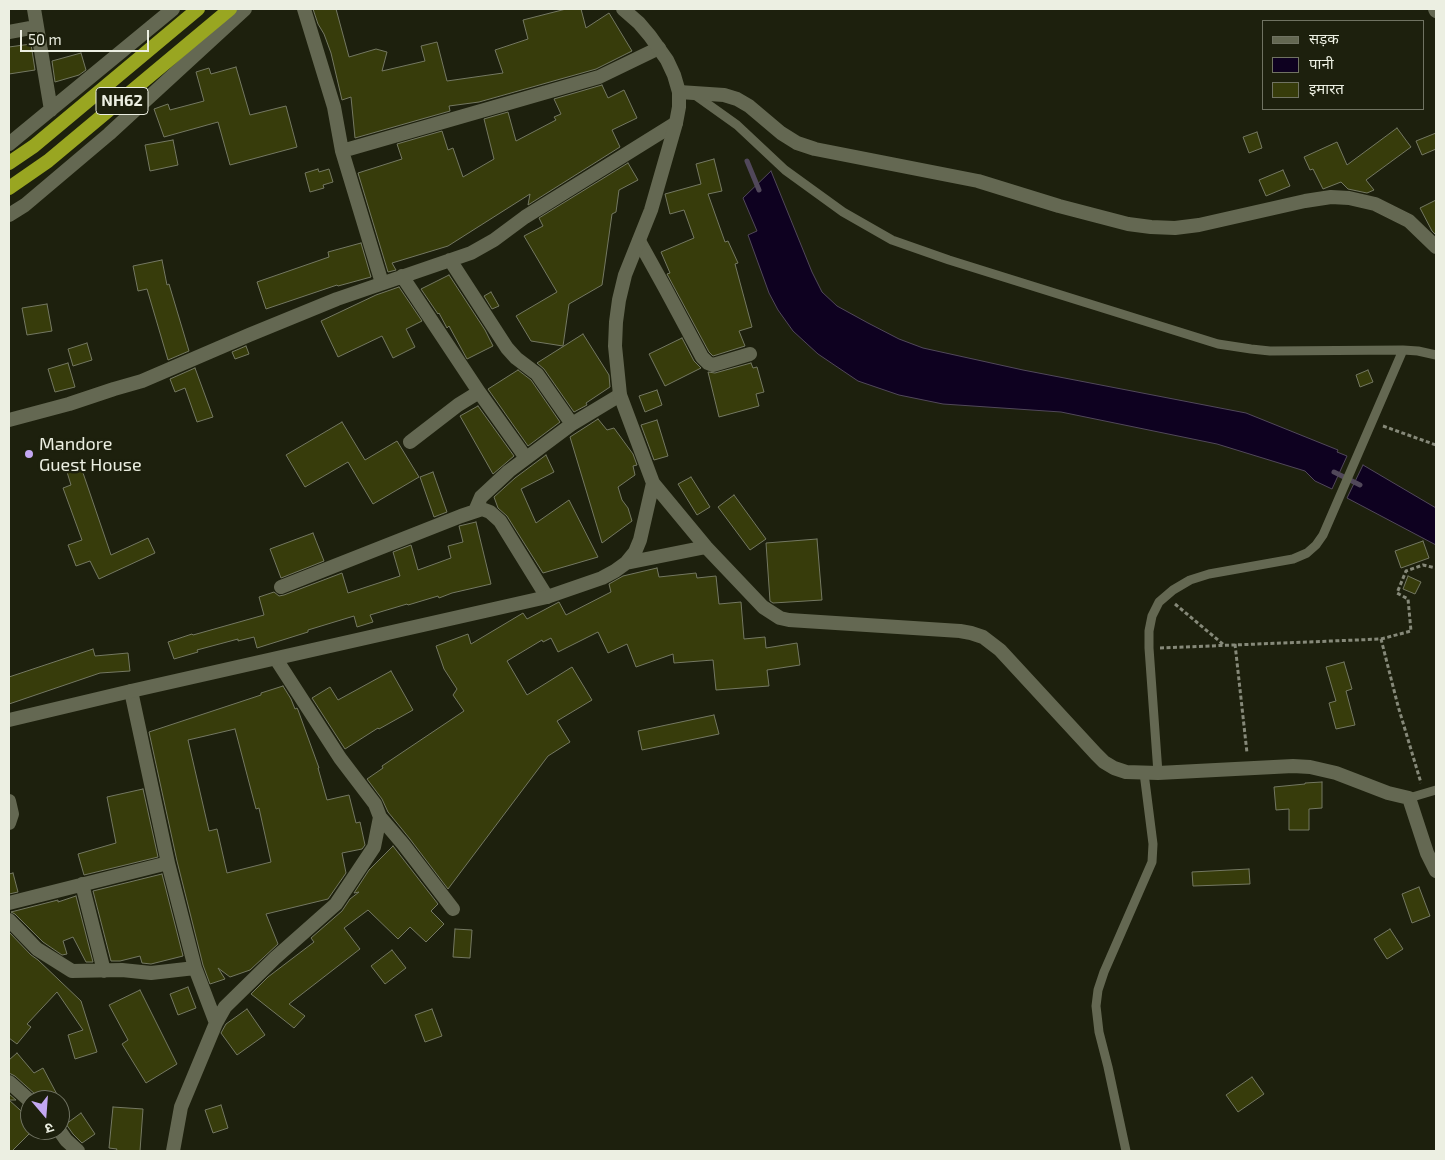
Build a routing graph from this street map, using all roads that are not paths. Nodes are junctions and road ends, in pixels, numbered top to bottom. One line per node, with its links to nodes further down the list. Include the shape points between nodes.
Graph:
1 (34, 9): 8 (street)
2 (173, 9): 12 (street)
3 (198, 9): 16 (highway, NH62, via 34,146)
4 (230, 9): 17 (highway, NH62, via 48,161)
5 (244, 9): 18 (street, via 110,134)
6 (304, 9): 15 (street, via 334,107)
7 (623, 9): 10 (street)
8 (36, 28): 9 (street); 12 (street)
9 (9, 32)
10 (659, 48): 11 (street); 15 (street, via 599,77)
11 (684, 92): 13 (street); 20 (street, via 724,94 737,99 781,133 815,149 978,180 1128,224 1175,228 1305,201 1349,198 1375,204 1409,220); 24 (lane, via 737,125 785,170 812,190 892,240 1218,344 1291,352)
12 (51, 110): 14 (street)
13 (676, 123): 19 (street); 21 (street, via 525,216 494,240)
14 (9, 144)
15 (342, 151): 23 (street)
16 (9, 163)
17 (9, 188)
18 (9, 215)
19 (639, 241): 25 (street, via 702,357 713,364); 28 (street, via 625,275 616,322)
20 (1436, 247)
21 (450, 260): 22 (street); 30 (street, via 507,348 537,374)
22 (402, 276): 23 (street); 27 (street)
23 (382, 283): 29 (street, via 294,316 142,381)
24 (1403, 350): 26 (lane); 42 (lane, via 1316,545 1293,559 1190,580 1160,602 1152,616 1149,631)
25 (750, 354)
26 (1436, 356)
27 (479, 392): 31 (street); 32 (street)
28 (620, 395): 30 (street); 33 (street)
29 (9, 420)
30 (572, 424): 32 (street)
31 (410, 442)
32 (526, 458): 34 (street, via 481,497)
33 (653, 483): 35 (street); 36 (street, via 640,540)
34 (474, 511): 37 (street); 38 (street, via 490,512 500,521)
35 (706, 547): 36 (street); 42 (street, via 763,607 780,618 960,631 983,637 1000,650 1104,762 1126,772)
36 (626, 563): 38 (street, via 602,578)
37 (281, 587)
38 (546, 597): 39 (street)
39 (276, 659): 40 (street); 46 (street, via 340,758 375,804)
40 (131, 691): 41 (street); 48 (street)
41 (9, 720)
42 (1151, 773): 44 (street, via 1293,766 1336,773 1388,794); 62 (lane, via 1152,862 1104,972 1096,1006)
43 (1436, 790): 44 (lane)
44 (1409, 798): 49 (street)
45 (9, 801): 47 (street, via 12,814)
46 (380, 817): 52 (street); 56 (street, via 374,847 336,904 275,958 225,1008)
47 (9, 823)
48 (168, 863): 50 (street); 54 (street)
49 (1436, 871)
50 (82, 884): 51 (street); 55 (street)
51 (9, 903)
52 (453, 909)
53 (9, 920): 55 (street, via 37,949 72,972)
54 (195, 968): 55 (street, via 151,973); 56 (street)
55 (104, 971)
56 (216, 1023): 61 (street, via 181,1107)
57 (9, 1082): 58 (street)
58 (20, 1092)
59 (66, 1140): 60 (street)
60 (78, 1151)
61 (173, 1151)
62 (1126, 1151)

